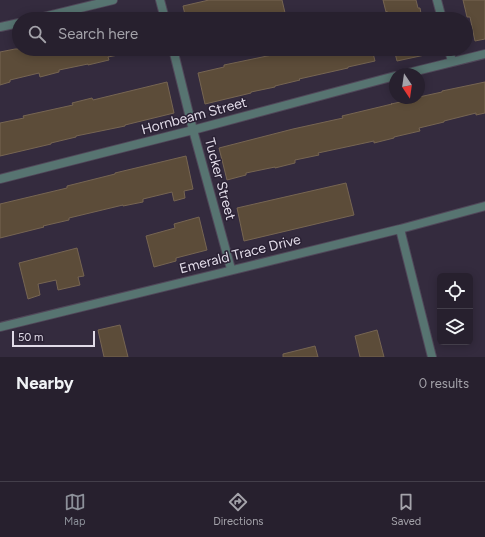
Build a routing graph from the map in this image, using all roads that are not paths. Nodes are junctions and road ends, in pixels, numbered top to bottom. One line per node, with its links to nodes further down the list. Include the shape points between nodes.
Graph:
1 (113, 0): 4 (street)
2 (160, 0): 5 (street)
3 (437, 0): 6 (street)
4 (64, 12)
5 (163, 12)
6 (440, 12)
7 (12, 24): 8 (street)
8 (0, 27)
9 (485, 54): 12 (street)
10 (175, 56): 15 (street, Tucker Street)
11 (451, 56): 12 (street)
12 (452, 62): 13 (street)
13 (425, 69)
14 (389, 78): 15 (street, Hornbeam Street)
15 (193, 130): 16 (street, Hornbeam Street); 19 (street, Tucker Street)
16 (0, 179)
17 (485, 206): 18 (street, Emerald Trace Drive)
18 (400, 228): 19 (street, Emerald Trace Drive); 21 (street)
19 (231, 269): 20 (street, Emerald Trace Drive)
20 (0, 327)
21 (432, 357)

